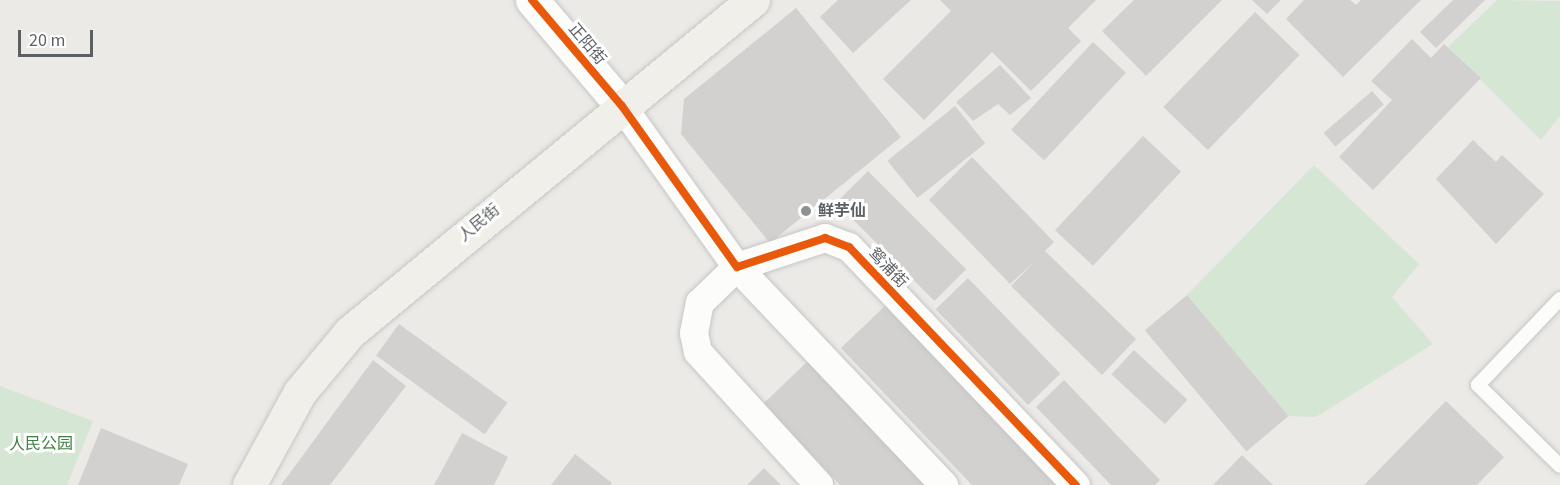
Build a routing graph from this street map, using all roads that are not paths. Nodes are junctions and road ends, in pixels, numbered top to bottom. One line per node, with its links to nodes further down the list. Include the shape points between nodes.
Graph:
1 (532, 0): 3 (street, 正阳街)
2 (753, 0): 3 (main road, 人民街)
3 (622, 106): 4 (street); 6 (main road, 人民街, via 360,322 307,382)
4 (736, 267): 10 (street, via 700,303 694,333 698,352); 11 (street); 12 (street, 鸳浦街, via 825,238 849,247)
5 (1560, 299): 7 (lane, via 1478,386)
6 (271, 440): 8 (main road); 9 (main road, 人民街)
7 (1560, 466)
8 (236, 485)
9 (249, 485)
10 (819, 485)
11 (944, 485)
12 (1076, 485)

